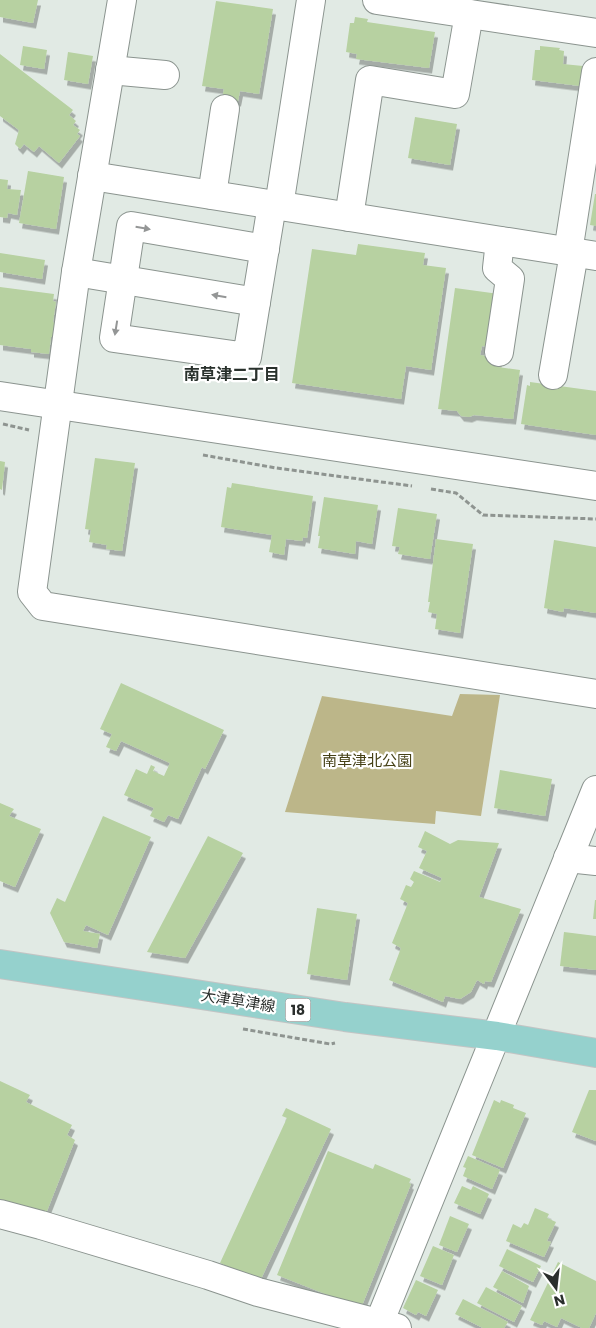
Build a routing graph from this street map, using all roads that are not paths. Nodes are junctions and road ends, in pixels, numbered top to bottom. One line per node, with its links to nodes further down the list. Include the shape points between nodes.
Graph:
1 (122, 0): 7 (street)
2 (311, 0): 13 (street)
3 (377, 0): 5 (street)
4 (507, 10): 5 (street); 6 (street)
5 (469, 14): 14 (street, via 455,94 370,80)
6 (596, 33)
7 (110, 70): 9 (street); 11 (street)
8 (596, 72): 17 (street)
9 (165, 75)
10 (225, 109): 12 (street)
11 (92, 176): 12 (street); 18 (street)
12 (212, 195): 13 (street)
13 (276, 205): 14 (street); 16 (street)
14 (349, 217): 15 (street)
15 (500, 241): 17 (street); 21 (street, via 497,268 510,278)
16 (265, 249): 19 (street, one-way to 16, via 132,226); 20 (street)
17 (579, 253): 22 (street)
18 (76, 272): 19 (street); 24 (street)
19 (123, 280): 20 (street, one-way to 19); 20 (street, one-way to 20, via 114,338 248,357)
20 (256, 302)
21 (498, 352)
22 (553, 375)
23 (0, 396): 24 (street)
24 (59, 404): 25 (street); 26 (street, via 32,592 43,606)
25 (596, 486)
26 (596, 694)
27 (596, 790): 28 (street)
28 (568, 858): 29 (street); 31 (street)
29 (596, 861)
30 (0, 964): 31 (main road, 大津草津線 / 18, via 345,1017)
31 (497, 1036): 32 (main road, 大津草津線 / 18); 34 (street)
32 (596, 1052)
33 (0, 1214): 34 (street)
34 (385, 1327)

